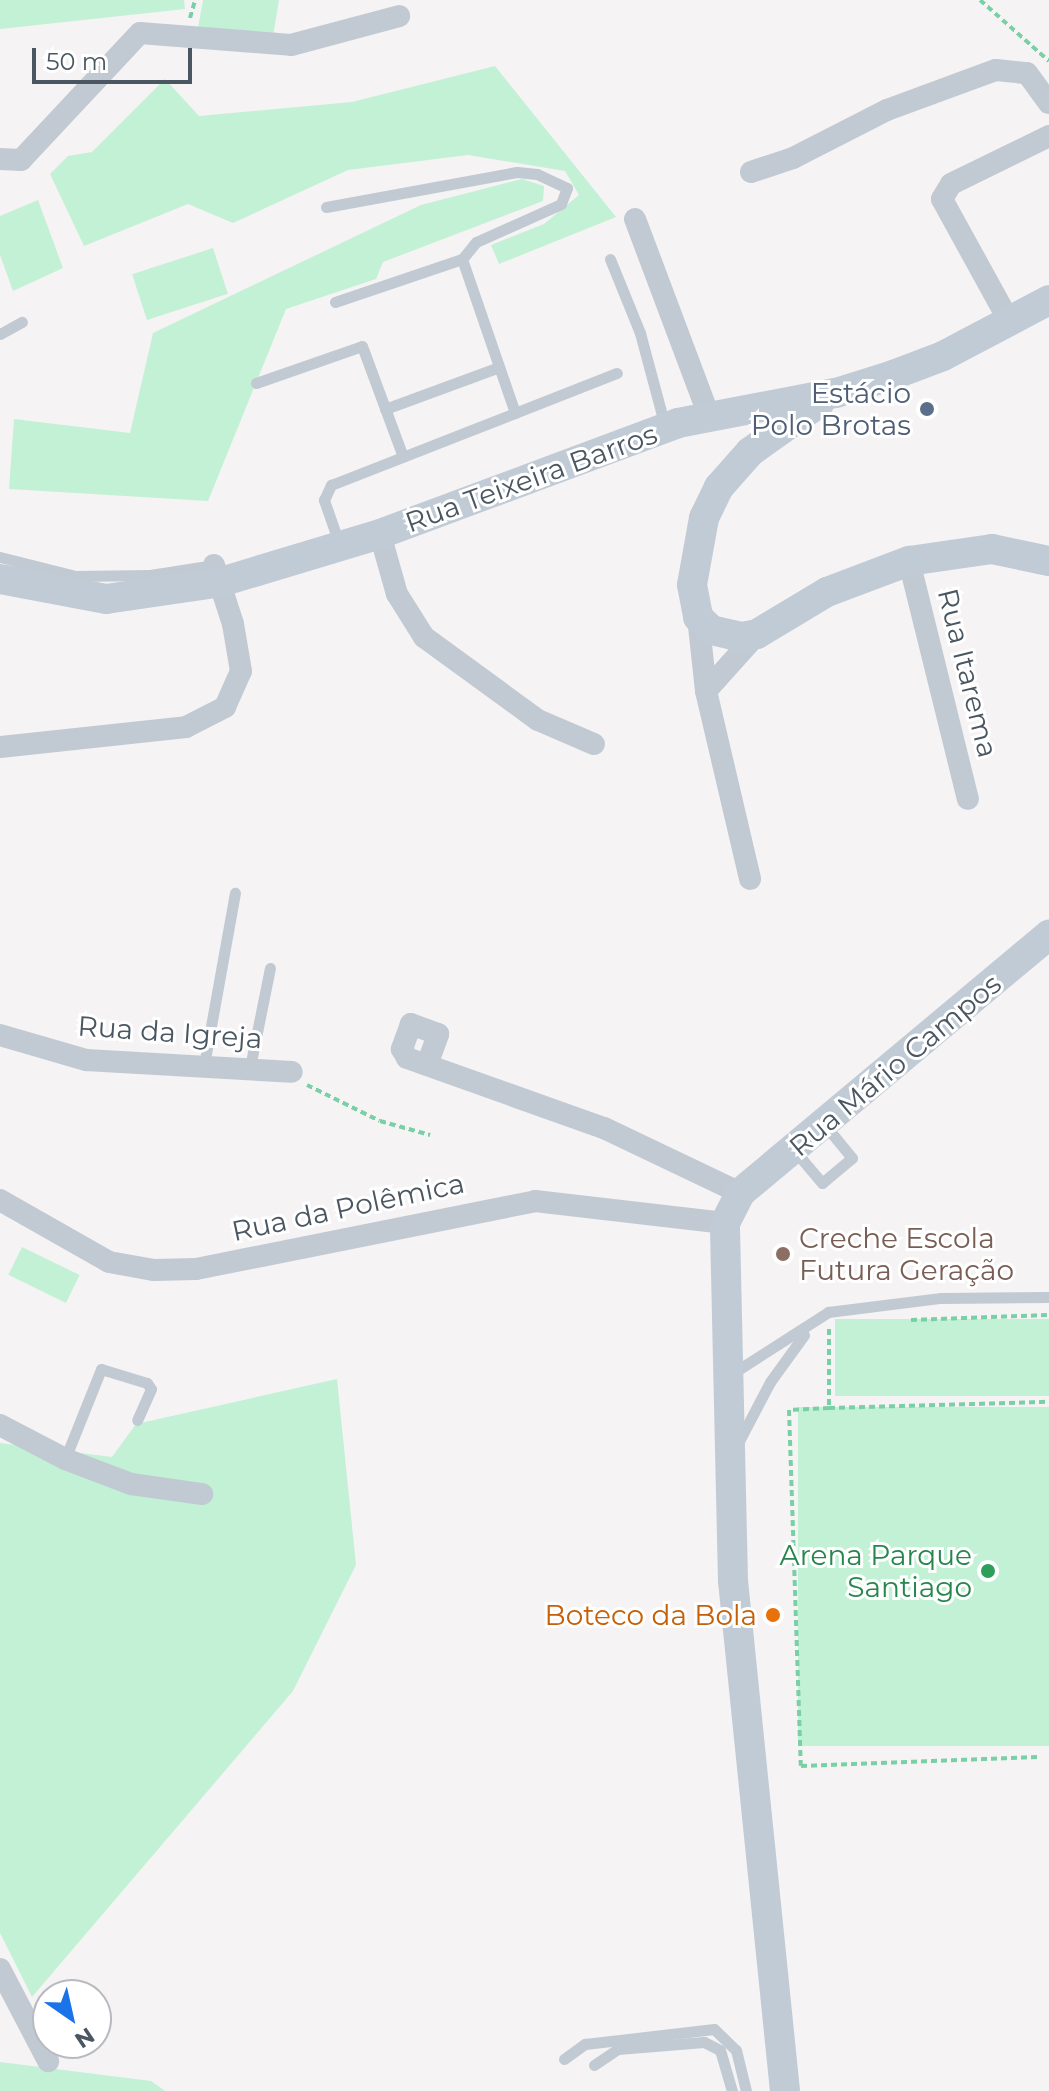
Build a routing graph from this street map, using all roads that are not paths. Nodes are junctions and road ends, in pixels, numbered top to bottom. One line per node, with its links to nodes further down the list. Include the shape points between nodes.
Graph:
1 (399, 16): 4 (street, via 352,32 279,45 148,31 128,42 21,160)
2 (1049, 103): 5 (street, via 1027,73 996,70 887,110 793,158)
3 (1049, 136): 12 (street, via 951,184 942,199)
4 (0, 159)
5 (751, 172)
6 (326, 207): 8 (lane, via 517,172 537,174 567,188 561,204 476,242)
7 (635, 219): 21 (street)
8 (462, 259): 11 (lane); 15 (lane)
9 (610, 259): 22 (lane, via 640,333)
10 (1049, 300): 12 (main road, Rua Teixeira Barros)
11 (335, 302)
12 (1009, 321): 18 (main road, Rua Teixeira Barros, via 943,356)
13 (22, 322): 14 (lane)
14 (0, 334)
15 (499, 367): 19 (lane); 20 (lane)
16 (617, 373): 20 (lane)
17 (256, 383): 19 (lane, via 362,346)
18 (836, 393): 21 (main road, Rua Teixeira Barros); 31 (main road, via 783,423 719,487 694,550 692,585)
19 (385, 409): 23 (lane)
20 (515, 413): 23 (lane)
21 (709, 416): 22 (main road, Rua Teixeira Barros)
22 (666, 428): 24 (main road, Rua Teixeira Barros)
23 (403, 457): 25 (lane, via 325,491)
24 (380, 534): 25 (main road, Rua Teixeira Barros); 34 (street, via 397,594 424,637 538,720)
25 (340, 547): 29 (main road, Rua Teixeira Barros)
26 (0, 557): 29 (lane, via 75,576)
27 (909, 561): 28 (main road, via 992,549); 32 (main road, via 827,592); 36 (street, Rua Itarema)
28 (1049, 561)
29 (217, 573): 30 (main road, Rua Teixeira Barros, via 106,599); 35 (street, via 241,671 236,691 217,713 186,727)
30 (0, 579)
31 (698, 617): 32 (main road, via 724,635); 33 (street)
32 (757, 634): 33 (street)
33 (706, 691): 37 (street)
34 (594, 744)
35 (0, 747)
36 (968, 799)
37 (750, 879)
38 (235, 893): 42 (lane)
39 (1049, 935): 46 (main road, Rua Mário Campos)
40 (270, 968): 44 (lane)
41 (0, 1035): 42 (street, Rua da Igreja, via 86,1060)
42 (204, 1065): 44 (street, Rua da Igreja)
43 (427, 1065): 48 (street, via 604,1128)
44 (250, 1067): 45 (street, Rua da Igreja)
45 (292, 1072)
46 (825, 1125): 47 (main road, Rua Mário Campos); 47 (lane, via 852,1158 822,1183)
47 (795, 1151): 48 (main road, Rua Mário Campos)
48 (740, 1193): 50 (main road)
49 (0, 1200): 50 (street, Rua da Polêmica, via 109,1262 154,1270 226,1263 535,1201)
50 (725, 1223): 53 (main road)
51 (1049, 1297): 52 (lane, via 889,1304 828,1312)
52 (809, 1328): 53 (lane); 57 (lane, via 770,1382)
53 (727, 1377): 57 (main road)
54 (137, 1420): 56 (lane, via 151,1389 147,1383 101,1369)
55 (0, 1425): 56 (street)
56 (65, 1459): 58 (street, via 159,1491)
57 (728, 1461): 65 (main road, via 743,1702)
58 (202, 1494)
59 (0, 1969): 61 (street)
60 (564, 2059): 64 (lane, via 585,2044 714,2029 736,2050)
61 (48, 2061)
62 (594, 2065): 63 (lane, via 618,2049 704,2042 720,2050)
63 (732, 2091)
64 (746, 2091)
65 (785, 2091)

